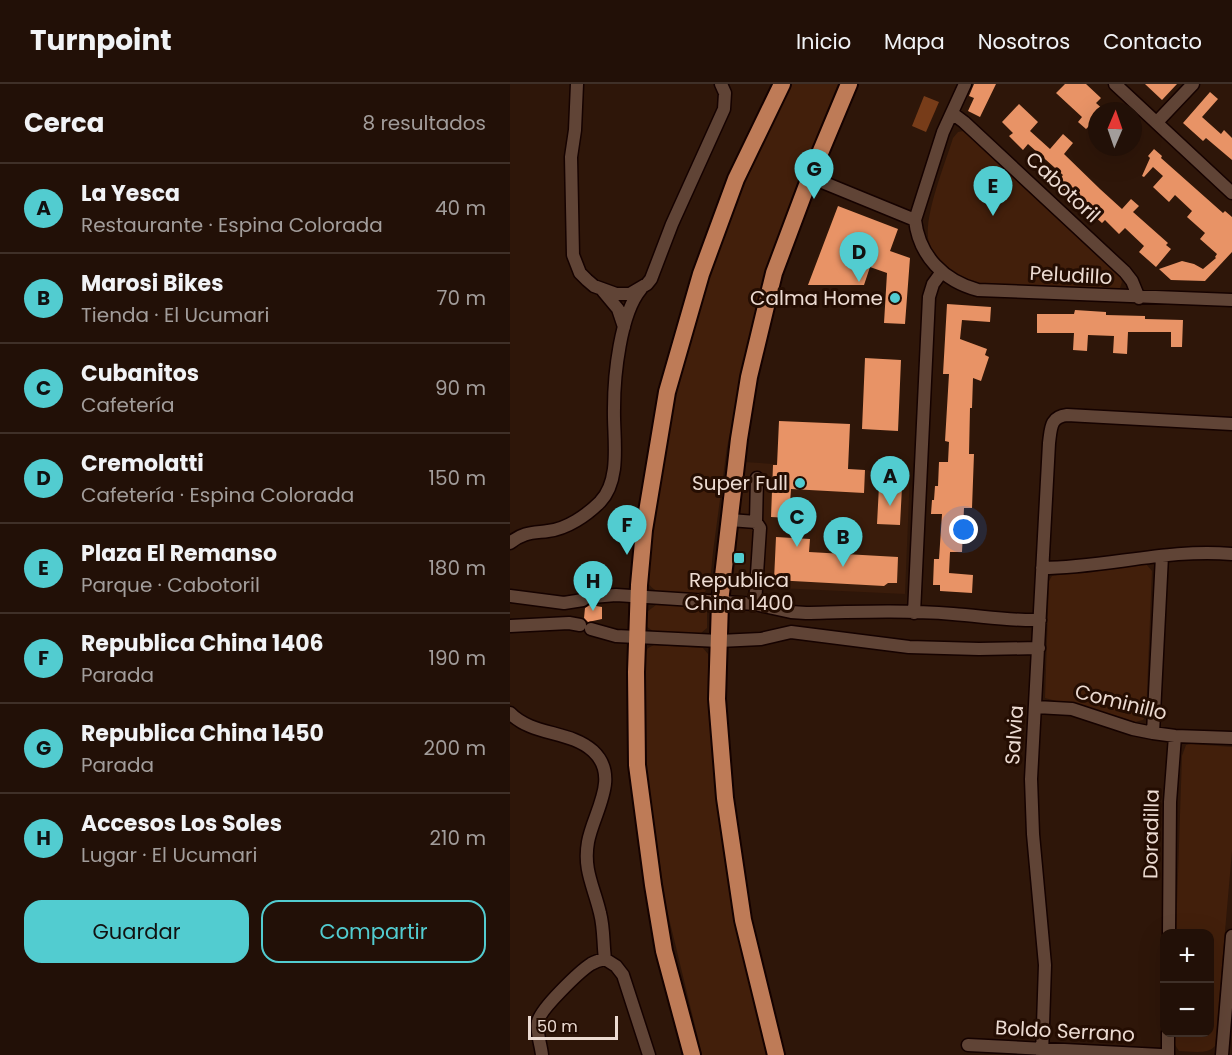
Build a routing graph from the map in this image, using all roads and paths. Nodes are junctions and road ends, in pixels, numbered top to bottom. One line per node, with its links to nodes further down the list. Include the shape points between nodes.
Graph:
1 (577, 84): 15 (street, via 571,157 573,255 580,273)
2 (721, 84): 14 (street, via 724,109 656,269)
3 (782, 84): 28 (main road, via 732,188 683,331 667,392 647,502)
4 (849, 84): 10 (main road)
5 (965, 84): 8 (street)
6 (1115, 84): 9 (street)
7 (1193, 84): 9 (street)
8 (952, 113): 12 (street); 16 (street, Cabotoril, via 1125,272)
9 (1156, 122): 11 (street)
10 (810, 177): 12 (street); 21 (main road, via 774,273 757,339 742,418)
11 (1232, 193)
12 (915, 220): 13 (street, Peludillo, via 924,250)
13 (941, 273): 16 (street, Peludillo, via 978,290); 32 (street, via 929,297)
14 (642, 287): 15 (street, via 630,294); 18 (street, via 631,303)
15 (603, 290): 18 (street, via 618,309)
16 (1139, 298): 17 (street, Peludillo)
17 (1232, 300)
18 (624, 328): 23 (street, via 615,388 613,474 608,491 599,503 568,525 532,532)
19 (1232, 424): 26 (street, Salvia, via 1067,415 1056,418 1049,443)
20 (757, 478): 22 (street)
21 (730, 520): 22 (street); 29 (main road)
22 (756, 522): 30 (street, via 760,528)
23 (511, 544)
24 (1232, 554): 25 (street)
25 (1162, 556): 26 (street); 41 (street)
26 (1042, 568): 33 (street, Salvia)
27 (510, 596): 28 (street, via 564,603 616,595)
28 (639, 597): 29 (street); 36 (main road)
29 (720, 602): 30 (street); 37 (main road)
30 (755, 604): 31 (street)
31 (791, 612): 32 (street); 35 (street)
32 (914, 613): 33 (street)
33 (1040, 620): 38 (street, Salvia)
34 (510, 626): 36 (street, via 569,623 616,636)
35 (791, 632): 37 (street, via 761,639); 38 (street, via 944,649)
36 (638, 637): 37 (street); 52 (main road, via 637,755 653,885 664,951)
37 (719, 641): 53 (main road, via 718,724 731,844 743,920)
38 (1039, 648): 39 (street, Salvia)
39 (1036, 707): 41 (street, Cominillo, via 1072,709); 49 (street, Salvia, via 1031,779 1045,965)
40 (510, 713): 46 (street, via 521,722 588,748 602,764 604,790 590,836 587,873 602,921)
41 (1153, 733): 42 (street, Cominillo)
42 (1175, 736): 43 (street, Cominillo); 44 (street, Doradilla)
43 (1232, 738)
44 (1169, 929)
45 (1232, 936): 56 (street)
46 (604, 959): 50 (street, via 584,970 539,1018); 51 (street, via 623,975)
47 (1168, 1037): 55 (street)
48 (968, 1045): 49 (street, Boldo Serrano)
49 (1043, 1052): 54 (street, Boldo Serrano)
50 (542, 1055)
51 (649, 1055)
52 (692, 1055)
53 (776, 1055)
54 (1161, 1055)
55 (1168, 1055)
56 (1222, 1055)

